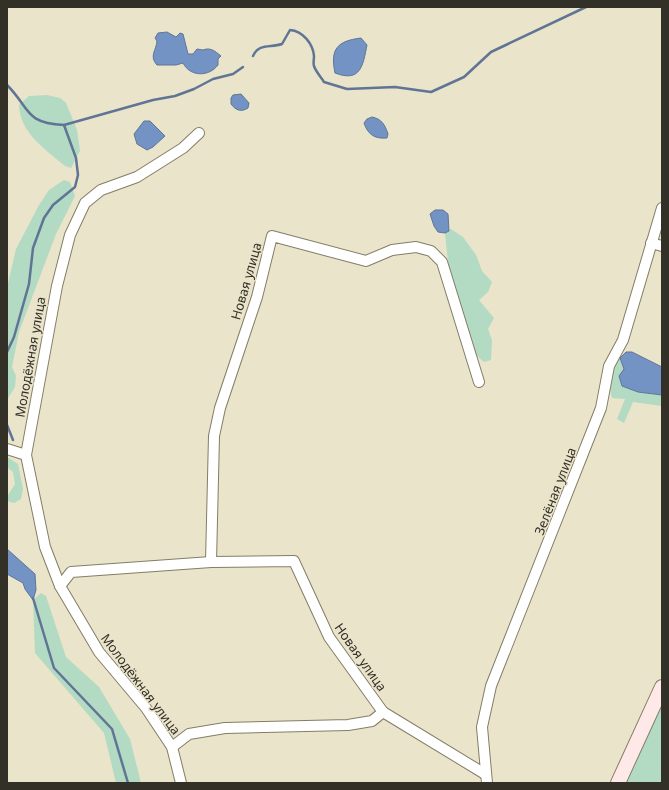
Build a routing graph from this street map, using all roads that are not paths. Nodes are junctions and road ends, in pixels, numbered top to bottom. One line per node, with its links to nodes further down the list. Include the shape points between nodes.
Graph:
1 (199, 133): 7 (street, Молодёжная улица, via 187,146 137,177 101,190 85,203 70,235 57,286)
2 (662, 208): 3 (street, Зелёная улица)
3 (651, 243): 4 (street); 13 (street, Зелёная улица, via 623,340 609,366 601,408 491,686 482,727)
4 (662, 246)
5 (478, 382): 8 (street, Новая улица, via 442,262 431,251 416,247 392,250 366,261 272,236 257,297 220,408 214,436)
6 (7, 449): 7 (street)
7 (26, 455): 9 (street, Молодёжная улица, via 45,547)
8 (211, 562): 9 (street, Новая улица, via 70,572); 11 (street, Новая улица, via 294,561 329,637)
9 (60, 586): 12 (street, Молодёжная улица, via 99,652 146,708)
10 (662, 686): 15 (main road)
11 (383, 712): 12 (street, via 372,721 348,725 225,728 189,734); 13 (street, Новая улица)
12 (172, 747): 14 (street, Молодёжная улица)
13 (486, 778)
14 (181, 783)
15 (618, 783)

